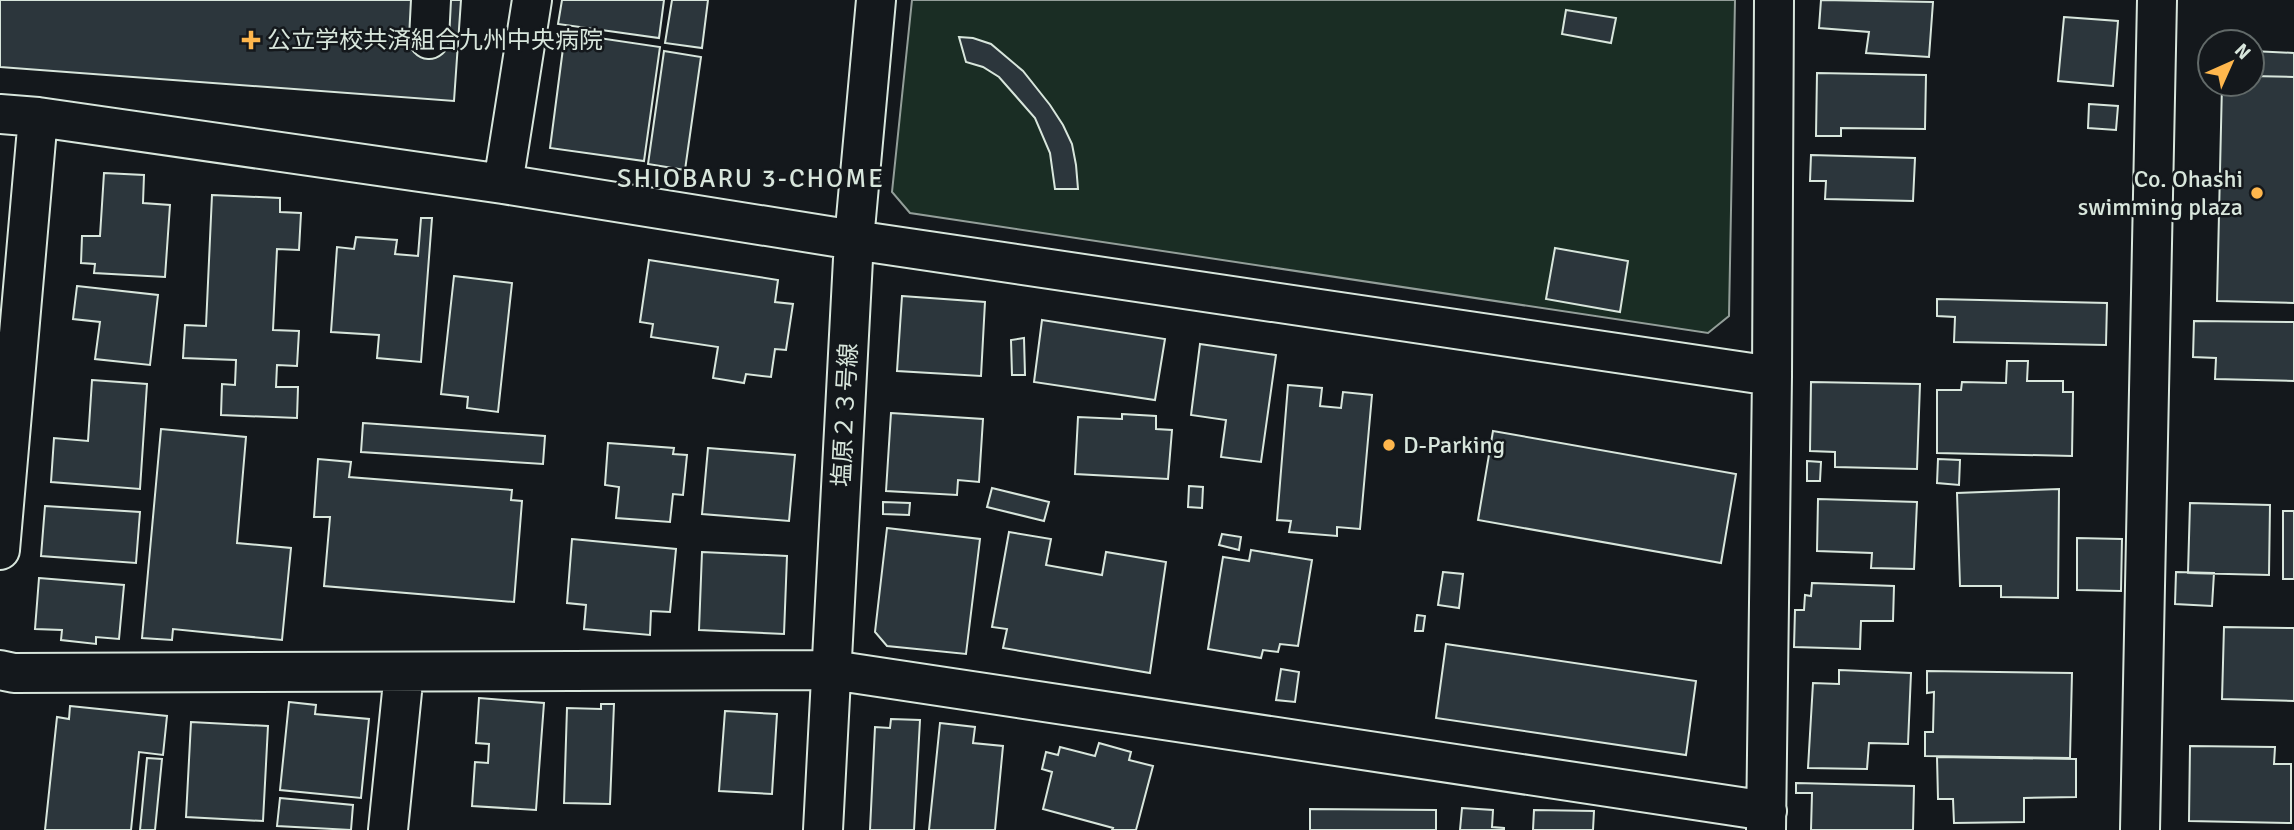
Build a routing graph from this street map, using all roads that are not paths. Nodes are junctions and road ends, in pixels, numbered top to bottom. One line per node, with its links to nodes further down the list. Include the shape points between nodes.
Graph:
1 (431, 0): 6 (street)
2 (532, 0): 9 (street)
3 (876, 0): 10 (street, 塩原２３号線)
4 (1774, 0): 11 (street)
5 (2157, 0): 19 (street)
6 (429, 39)
7 (0, 114): 8 (street)
8 (38, 117): 9 (street); 12 (street)
9 (503, 184): 10 (street)
10 (854, 240): 11 (street); 14 (street, 塩原２３号線)
11 (1772, 376): 16 (street)
12 (0, 550)
13 (0, 670): 15 (street)
14 (832, 670): 15 (street); 16 (street); 18 (street, 塩原２３号線)
15 (404, 672): 17 (street)
16 (1767, 821)
17 (388, 830)
18 (823, 830)
19 (2140, 830)

